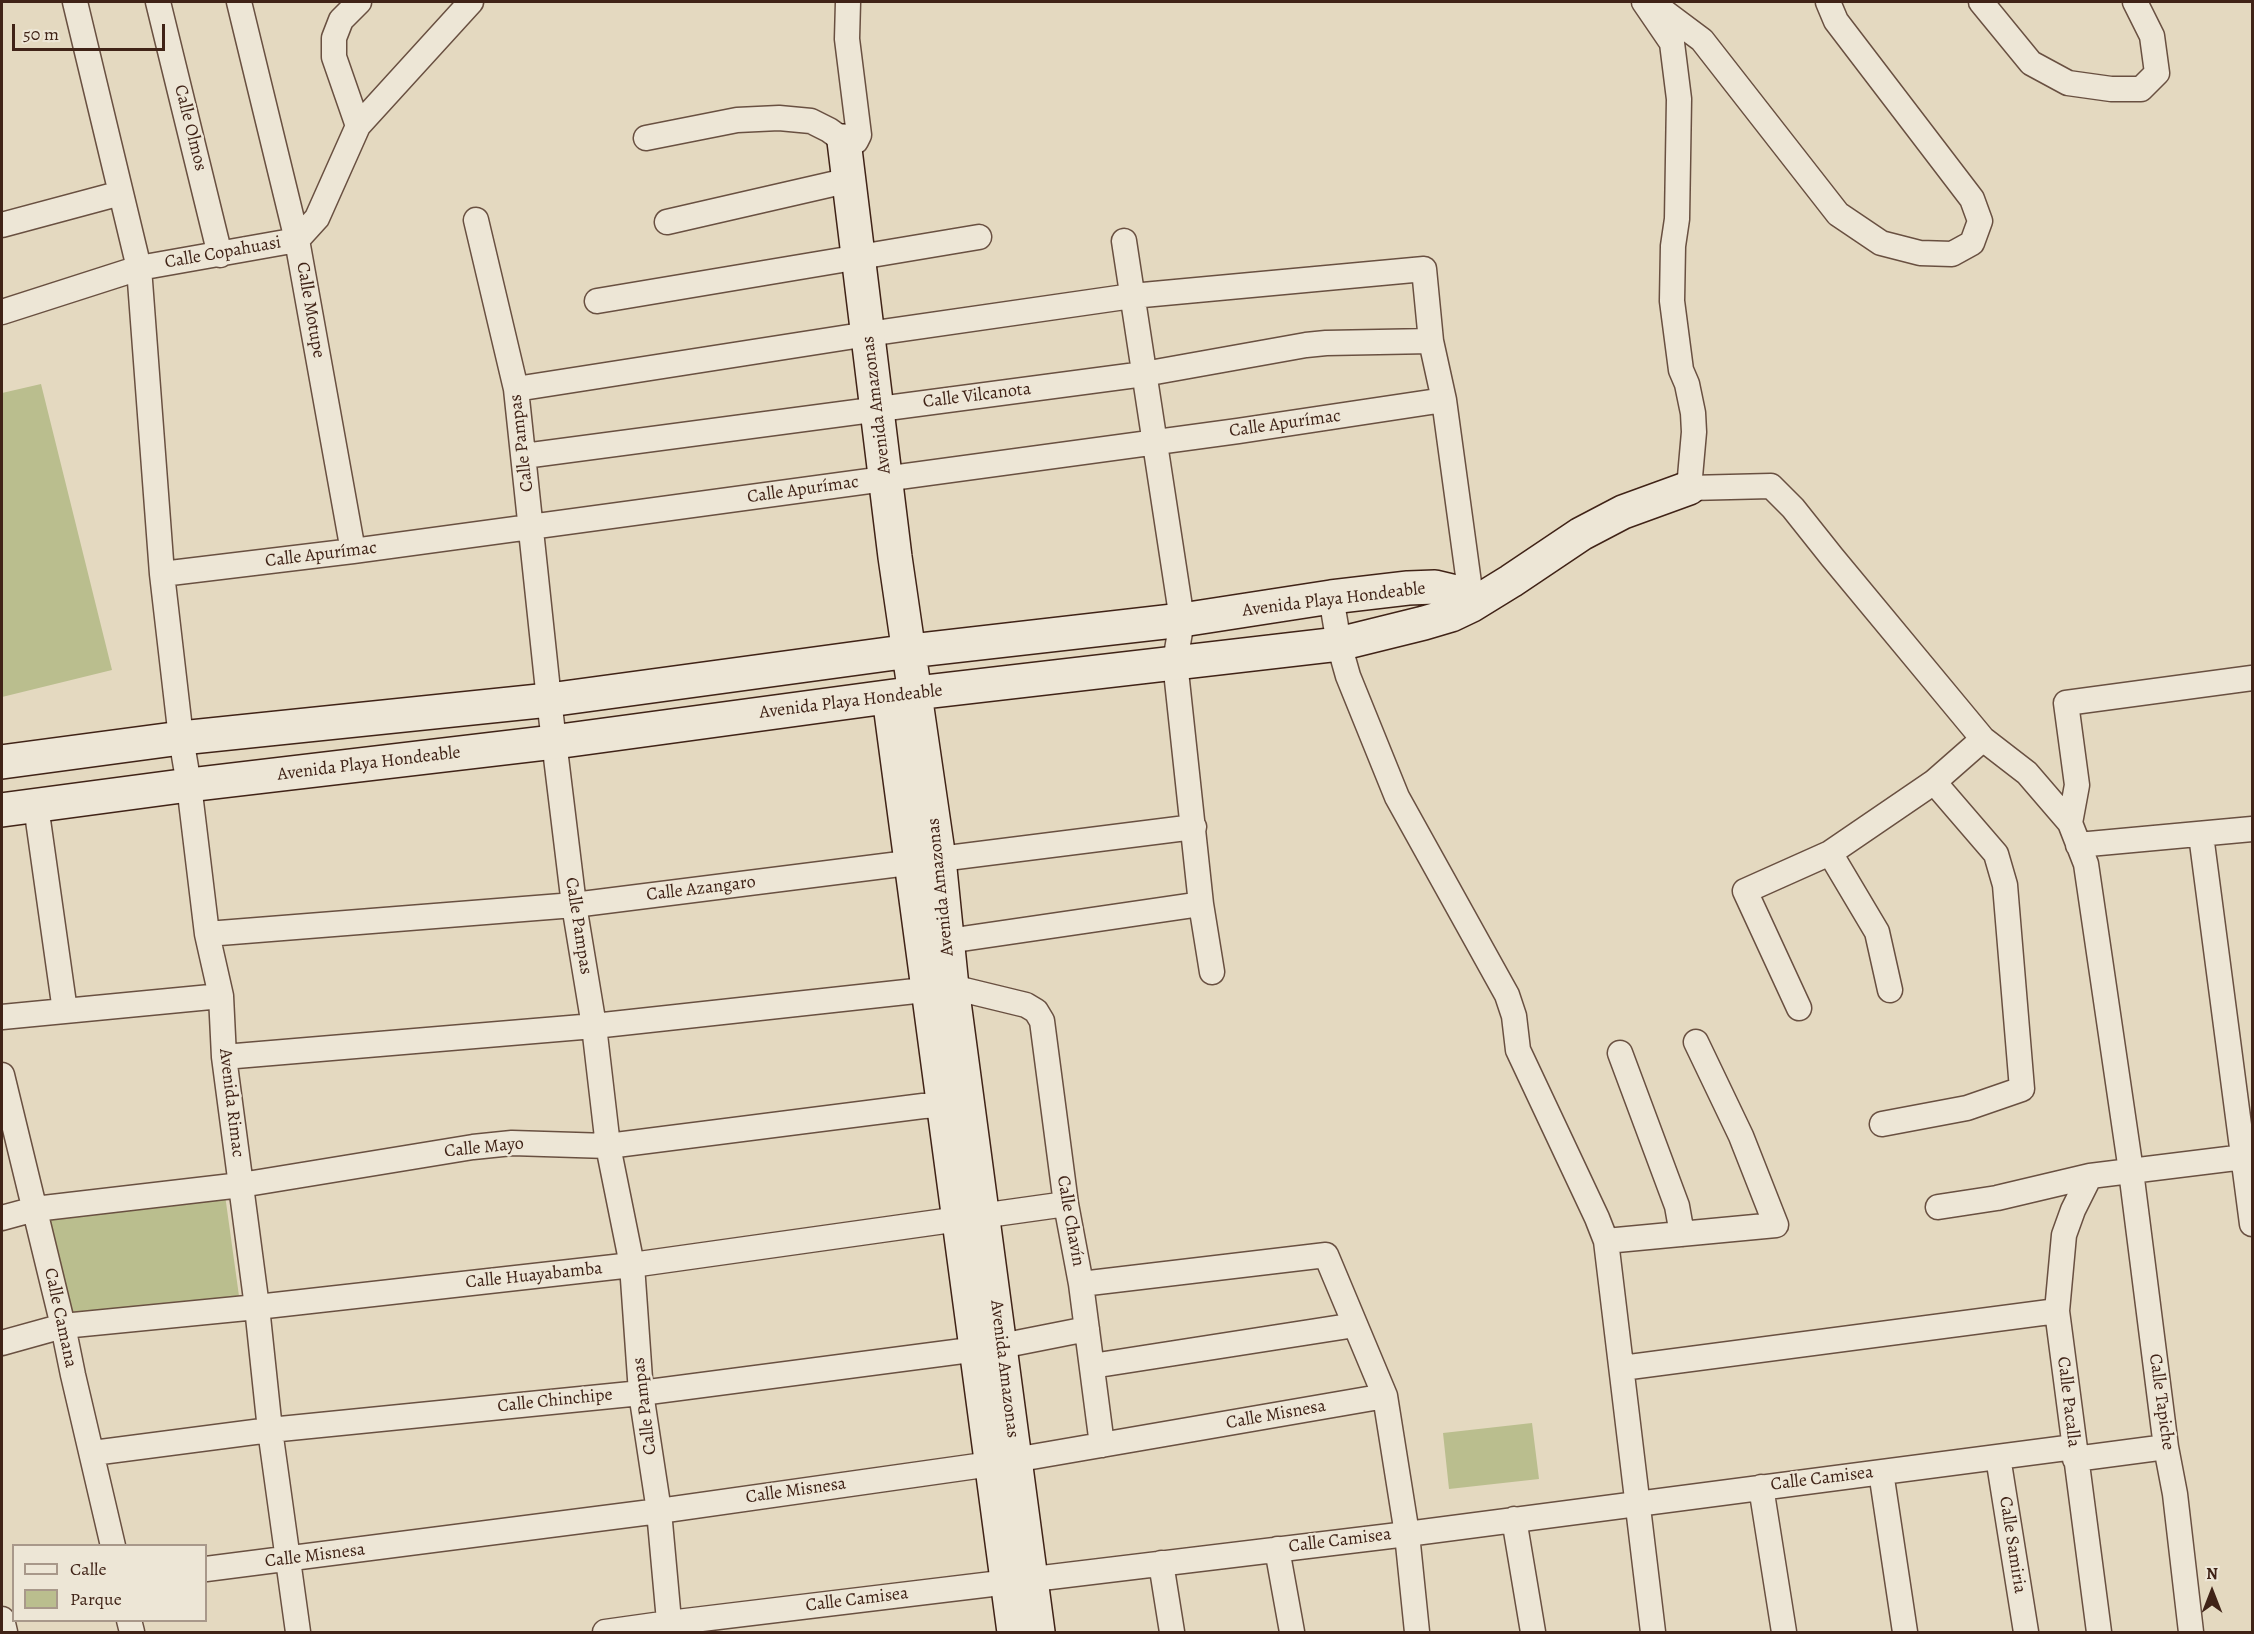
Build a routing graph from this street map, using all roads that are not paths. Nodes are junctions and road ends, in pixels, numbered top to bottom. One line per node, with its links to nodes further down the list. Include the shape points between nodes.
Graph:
1 (75, 2): 16 (street, Avenida Rimac)
2 (158, 2): 23 (street, Calle Olmos)
3 (239, 2): 21 (street, Calle Motupe)
4 (359, 2): 12 (street, via 341,20 334,38 334,57)
5 (471, 2): 12 (street, Calle Copahuasi)
6 (848, 2): 14 (street, via 847,39 859,135 854,143)
7 (1644, 2): 38 (street, via 1672,43 1679,99 1672,302 1681,370 1693,413)
8 (1651, 2): 9 (street, via 1702,40 1838,214 1881,243 1952,254 1972,243 1980,221 1972,199 1836,21)
9 (1828, 2)
10 (1981, 2): 11 (street, via 2031,63 2068,83 2141,89 2157,73 2152,36)
11 (2135, 2)
12 (358, 126): 21 (street, Calle Copahuasi, via 317,218)
13 (646, 138): 14 (street, via 737,120 779,118 811,122)
14 (844, 141): 15 (street, Avenida Amazonas)
15 (850, 180): 18 (street); 24 (street, Avenida Amazonas)
16 (121, 193): 19 (street); 25 (street, Avenida Rimac)
17 (476, 220): 32 (street, Calle Pampas)
18 (668, 222)
19 (2, 225)
20 (979, 237): 24 (street)
21 (297, 240): 23 (street, Calle Copahuasi); 40 (street, Calle Motupe)
22 (1124, 241): 26 (street)
23 (220, 255): 25 (street, Calle Copahuasi)
24 (858, 257): 27 (street); 29 (street, Avenida Amazonas)
25 (139, 268): 28 (street, Calle Copahuasi); 41 (street, Avenida Rimac)
26 (1132, 296): 29 (street); 30 (street, via 1424,269); 31 (street)
27 (597, 301)
28 (2, 312)
29 (868, 334): 32 (street); 34 (street, Avenida Amazonas)
30 (1431, 341): 31 (street, Calle Vilcanota, via 1306,345); 33 (street)
31 (1144, 374): 34 (street, Calle Vilcanota); 35 (street)
32 (516, 389): 36 (street, Calle Pampas)
33 (1444, 400): 35 (street, Calle Apurímac); 43 (street)
34 (878, 410): 36 (street, Calle Vilcanota); 37 (street, Avenida Amazonas)
35 (1154, 442): 37 (street, Calle Apurímac); 44 (street)
36 (524, 456): 39 (street, Calle Pampas)
37 (886, 478): 39 (street, Calle Apurímac); 46 (street, Avenida Amazonas)
38 (1689, 488): 43 (street, via 1623,512 1581,534); 52 (street, via 1771,486)
39 (532, 527): 40 (street, Calle Apurímac); 50 (street, Calle Pampas)
40 (353, 551): 41 (street, Calle Apurímac)
41 (162, 574): 51 (street, Avenida Rimac)
42 (1331, 597): 43 (street, Avenida Playa Hondeable, via 1435,587 1456,592); 44 (street, Avenida Playa Hondeable); 45 (street)
43 (1472, 605): 45 (street, Avenida Playa Hondeable, via 1424,623)
44 (1182, 620): 46 (street, Avenida Playa Hondeable); 47 (street)
45 (1339, 644): 47 (street, Avenida Playa Hondeable); 95 (street, via 1397,797 1507,995 1518,1050)
46 (910, 651): 49 (street, Avenida Amazonas); 50 (street, Avenida Playa Hondeable)
47 (1175, 662): 49 (street, Avenida Playa Hondeable); 59 (street)
48 (2253, 678): 61 (street, via 2066,703 2077,785)
49 (902, 695): 53 (street, Avenida Playa Hondeable); 64 (street, Avenida Amazonas)
50 (549, 700): 51 (street, Avenida Playa Hondeable); 53 (street, Calle Pampas)
51 (181, 738): 54 (street, Avenida Playa Hondeable); 56 (street, Avenida Rimac)
52 (1983, 739): 55 (street); 61 (street, via 2027,773)
53 (554, 742): 56 (street, Avenida Playa Hondeable); 66 (street, Calle Pampas)
54 (2, 762)
55 (1934, 782): 63 (street); 82 (street, via 1996,854 2005,885 2022,1089 1967,1108)
56 (189, 784): 57 (street, Avenida Playa Hondeable); 67 (street, Avenida Rimac)
57 (36, 806): 58 (street, Avenida Playa Hondeable); 74 (street)
58 (2, 810)
59 (1194, 827): 64 (street, Calle Azangaro); 65 (street)
60 (2253, 829): 62 (street)
61 (2074, 834): 62 (street); 85 (street, Calle Tapiche, via 2086,864)
62 (2201, 835): 84 (street)
63 (1830, 853): 71 (street, via 1877,932); 73 (street, via 1745,891)
64 (925, 860): 66 (street, Calle Azangaro); 68 (street, Avenida Amazonas); 70 (street, Avenida Amazonas)
65 (1201, 904): 68 (street); 69 (street)
66 (574, 905): 67 (street, Calle Azangaro); 76 (street, Calle Pampas)
67 (207, 934): 72 (street, Avenida Rimac)
68 (948, 941): 70 (street, Avenida Amazonas)
69 (1212, 972)
70 (940, 988): 76 (street); 81 (street, Avenida Amazonas); 88 (street, Calle Chavín, via 1026,1005 1042,1021)
71 (1890, 990)
72 (221, 996): 74 (street); 79 (street, Avenida Rimac)
73 (1799, 1008)
74 (65, 1011): 75 (street)
75 (2, 1017)
76 (594, 1026): 79 (street); 83 (street, Calle Pampas)
77 (1696, 1042): 94 (street, via 1741,1136 1776,1225)
78 (1620, 1053): 94 (street, via 1677,1206)
79 (224, 1056): 87 (street, Avenida Rimac)
80 (3, 1086): 90 (street, Calle Camana)
81 (956, 1105): 83 (street, Calle Mayo); 91 (street, Avenida Amazonas)
82 (1882, 1124)
83 (608, 1146): 87 (street, Calle Mayo, via 512,1143); 96 (street, Calle Pampas)
84 (2248, 1156): 85 (street); 93 (street)
85 (2131, 1171): 86 (street); 111 (street, Calle Tapiche)
86 (2090, 1176): 89 (street); 99 (street, Calle Pacalla, via 2064,1234)
87 (241, 1185): 90 (street, Calle Mayo); 98 (street, Avenida Rimac)
88 (1066, 1204): 91 (street, Calle Huayabamba); 97 (street, Calle Chavín)
89 (1938, 1207)
90 (35, 1209): 92 (street, Calle Mayo); 101 (street, Calle Camana)
91 (971, 1216): 96 (street, Calle Huayabamba); 104 (street, Avenida Amazonas)
92 (2, 1218)
93 (2253, 1224)
94 (1682, 1234): 95 (street)
95 (1606, 1241): 106 (street)
96 (632, 1265): 98 (street, Calle Huayabamba); 107 (street, Calle Pampas)
97 (1081, 1284): 100 (street, via 1326,1256); 102 (street, Calle Chavín)
98 (258, 1307): 101 (street, Calle Huayabamba); 109 (street, Avenida Rimac)
99 (2057, 1311): 106 (street); 113 (street, Calle Pacalla)
100 (1355, 1325): 105 (street); 108 (street)
101 (63, 1326): 103 (street, Calle Huayabamba); 112 (street, Calle Camana)
102 (1087, 1329): 104 (street, Calle Chinchipe); 105 (street, Calle Chavín)
103 (2, 1343)
104 (988, 1347): 107 (street, Calle Chinchipe); 115 (street, Avenida Amazonas)
105 (1092, 1366): 110 (street, Calle Chavín)
106 (1622, 1368): 118 (street)
107 (641, 1393): 109 (street, Calle Chinchipe); 119 (street, Calle Pampas)
108 (1385, 1396): 110 (street, Calle Misnesa); 121 (street)
109 (270, 1430): 112 (street, Calle Chinchipe); 124 (street, Avenida Rimac)
110 (1102, 1445): 115 (street, Calle Misnesa)
111 (2166, 1447): 113 (street, Calle Camisea); 144 (street, Calle Tapiche)
112 (93, 1453): 122 (street, Calle Camana)
113 (2075, 1453): 114 (street, Calle Camisea); 143 (street, Calle Pacalla)
114 (1998, 1457): 116 (street, Calle Camisea); 142 (street, Calle Samiria)
115 (1004, 1462): 119 (street, Calle Misnesa); 127 (street, Avenida Amazonas)
116 (1881, 1472): 117 (street, Calle Camisea); 141 (street)
117 (1761, 1487): 118 (street, Calle Camisea); 140 (street)
118 (1636, 1504): 120 (street, Calle Camisea); 139 (street)
119 (659, 1511): 124 (street, Calle Misnesa); 129 (street, Calle Pampas)
120 (1514, 1519): 121 (street, Calle Camisea); 138 (street)
121 (1407, 1533): 123 (street, Calle Camisea); 137 (street)
122 (113, 1544)
123 (1277, 1549): 125 (street, Calle Camisea); 136 (street)
124 (287, 1559): 126 (street, Calle Misnesa); 131 (street, Avenida Rimac)
125 (1161, 1563): 127 (street, Calle Camisea); 135 (street)
126 (207, 1569)
127 (1019, 1580): 129 (street, Calle Camisea); 133 (street, Avenida Amazonas); 134 (street, Avenida Amazonas)
128 (2, 1619): 130 (street)
129 (670, 1628): 132 (street, Calle Camisea)
130 (5, 1632)
131 (298, 1632)
132 (605, 1632)
133 (1014, 1632)
134 (1038, 1632)
135 (1172, 1632)
136 (1292, 1632)
137 (1417, 1632)
138 (1533, 1632)
139 (1653, 1632)
140 (1784, 1632)
141 (1905, 1632)
142 (2026, 1632)
143 (2099, 1632)
144 (2191, 1632)

